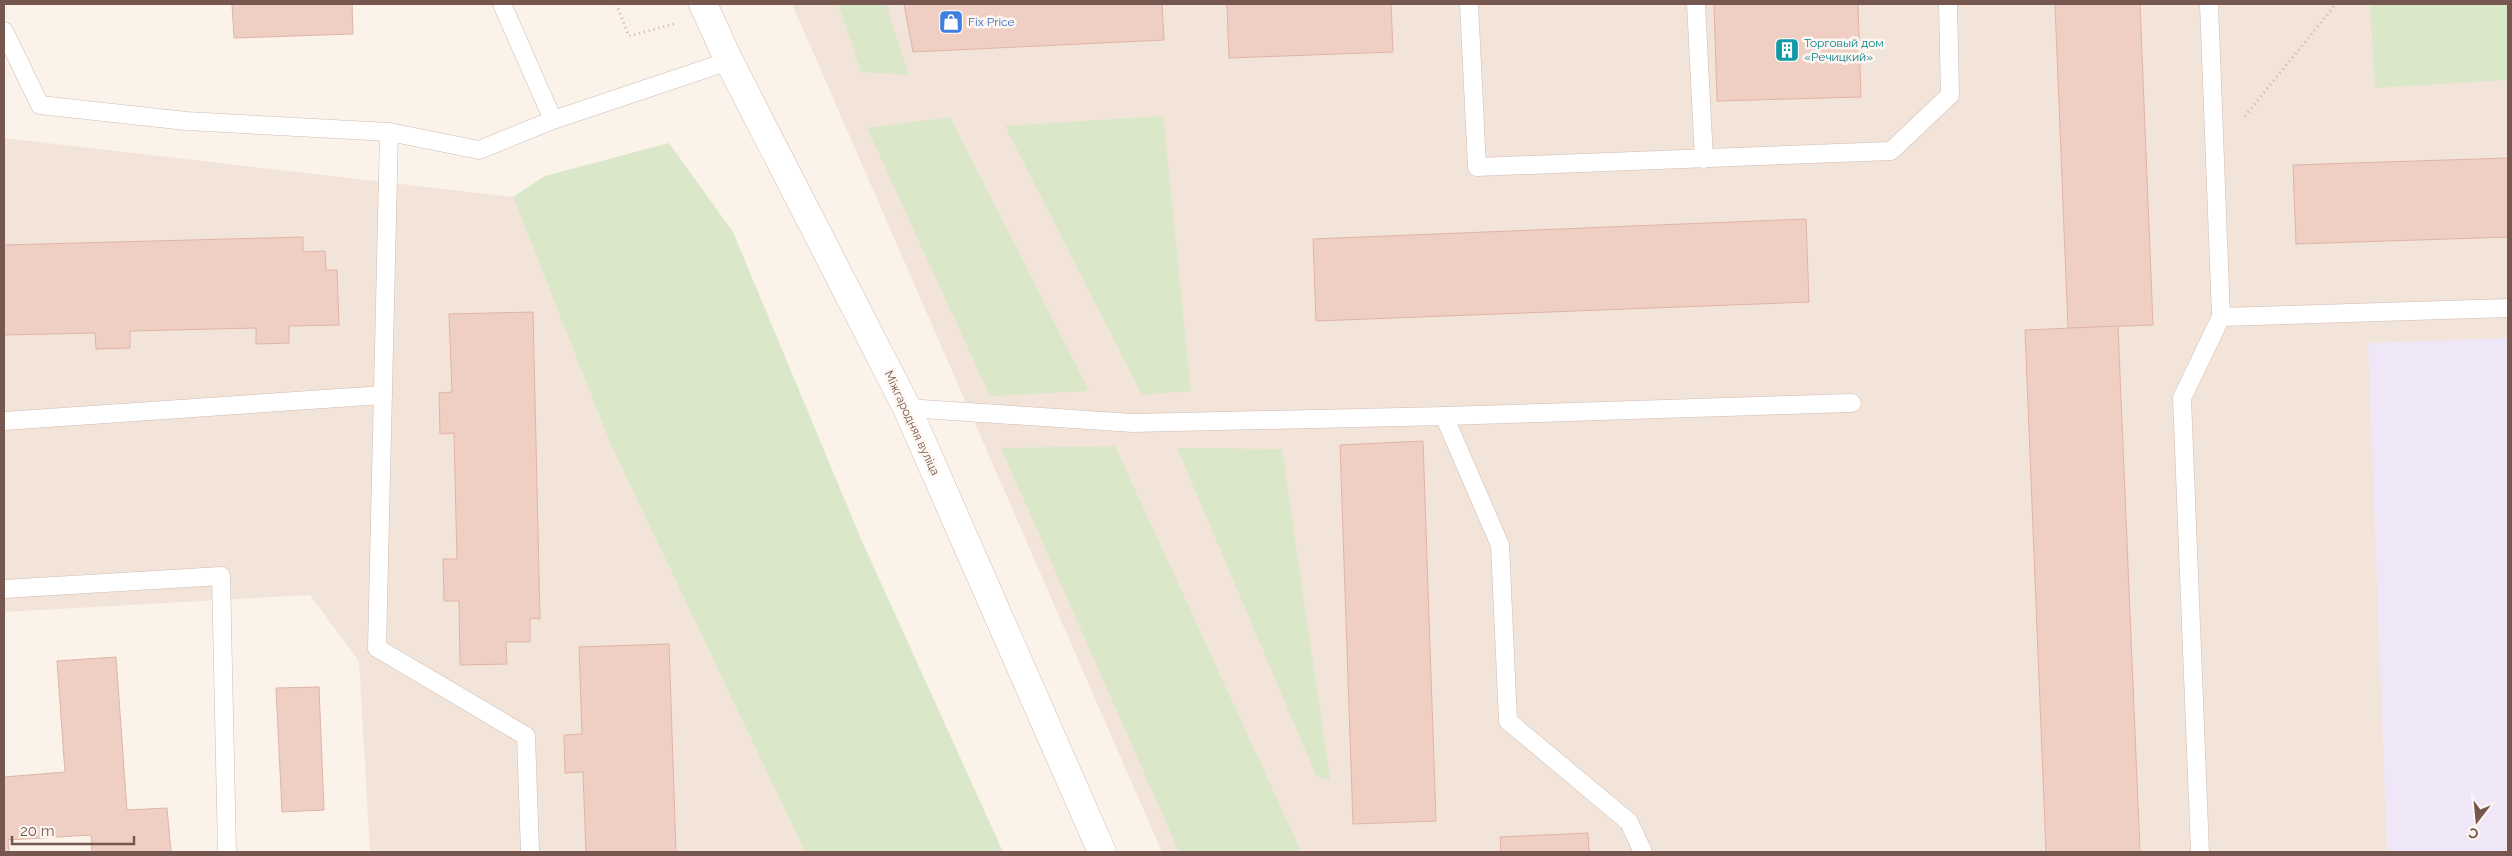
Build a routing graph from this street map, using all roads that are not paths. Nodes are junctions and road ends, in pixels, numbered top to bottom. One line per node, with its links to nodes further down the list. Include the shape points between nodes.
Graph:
1 (502, 4): 9 (lane)
2 (703, 4): 8 (main road, Міжгародняя вуліца)
3 (1469, 4): 11 (lane, via 1477,167)
4 (1696, 4): 11 (lane)
5 (1948, 4): 11 (lane, via 1950,95 1891,151)
6 (2208, 4): 13 (lane)
7 (4, 31): 10 (lane, via 40,105 186,121)
8 (729, 61): 9 (lane); 16 (main road, Міжгародняя вуліца)
9 (553, 120): 10 (lane, via 480,150)
10 (389, 132): 14 (lane)
11 (1704, 159)
12 (2508, 308): 13 (lane)
13 (2221, 317): 24 (lane, via 2182,398)
14 (383, 394): 18 (lane); 21 (lane, via 377,648 526,736)
15 (1852, 403): 17 (lane)
16 (906, 408): 17 (lane, via 1133,423); 22 (main road, Міжгародняя вуліца)
17 (1444, 416): 23 (lane, via 1500,545 1508,721 1629,822)
18 (4, 421)
19 (4, 589): 20 (lane, via 221,576)
20 (227, 852)
21 (530, 852)
22 (1102, 852)
23 (1643, 852)
24 (2200, 852)

